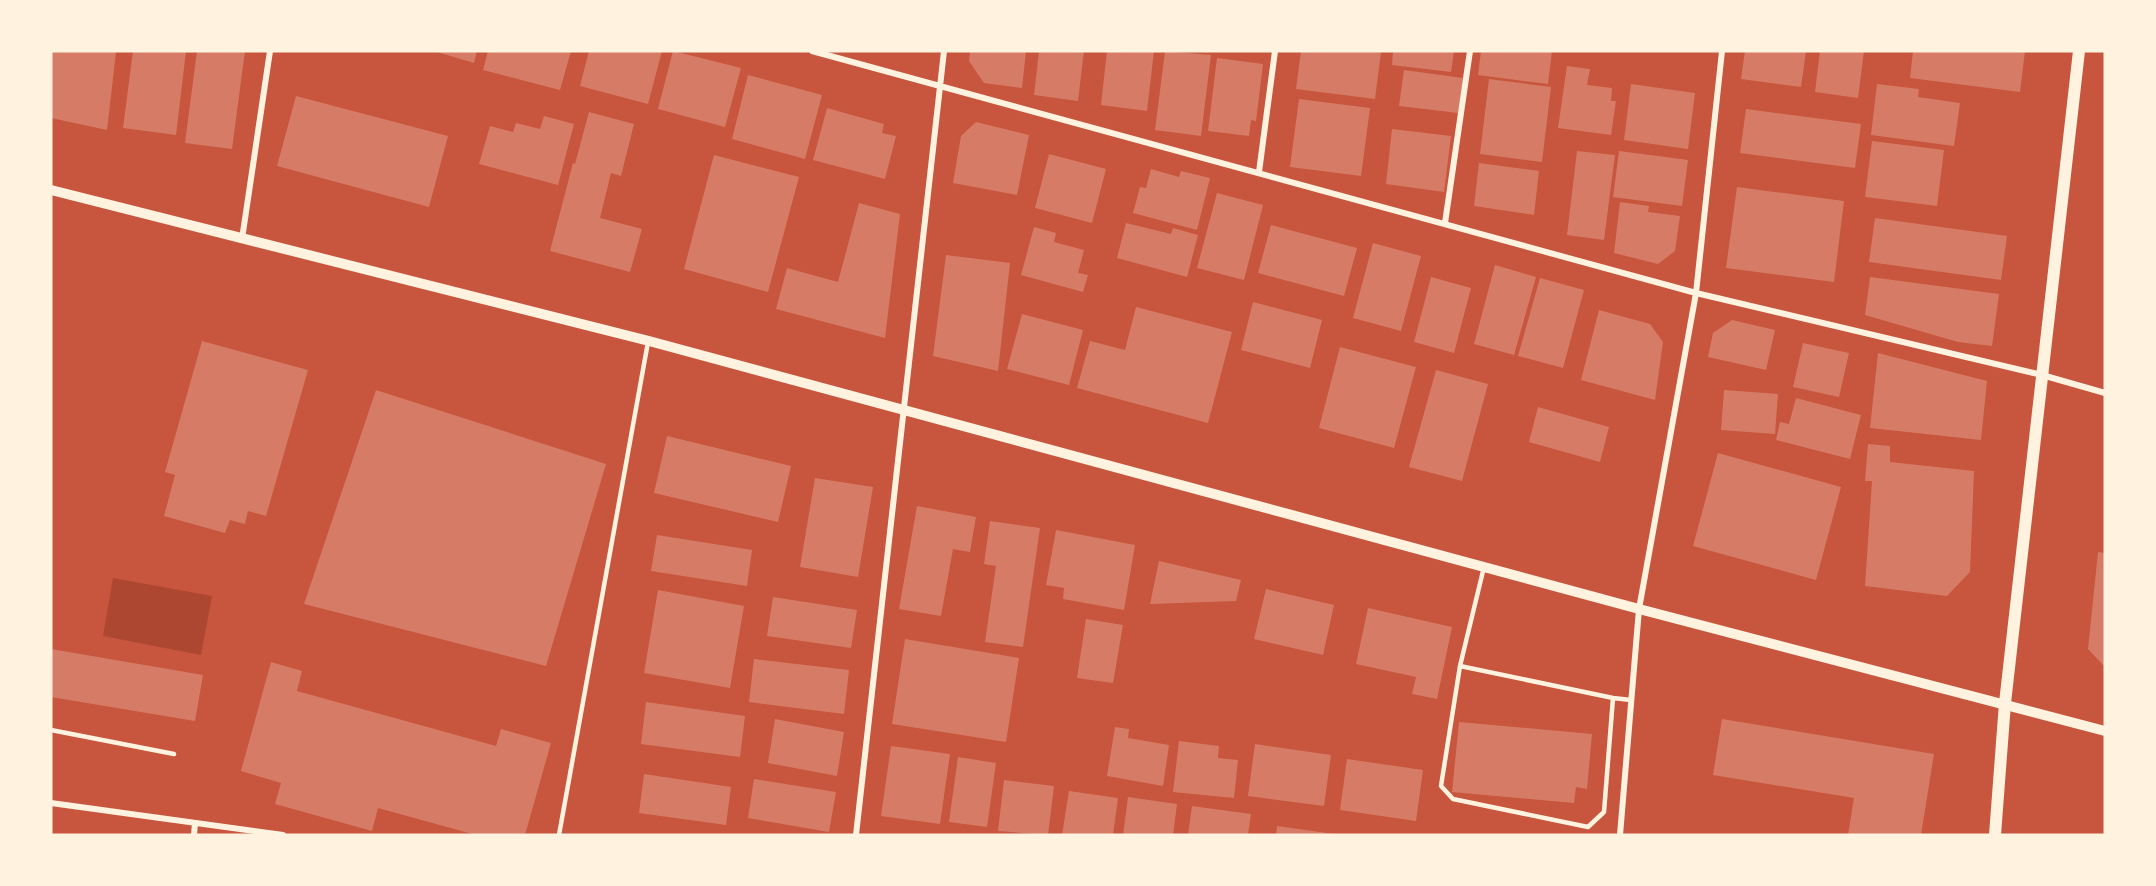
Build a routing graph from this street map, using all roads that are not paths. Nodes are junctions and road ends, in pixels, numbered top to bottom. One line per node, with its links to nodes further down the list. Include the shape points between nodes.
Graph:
1 (270, 51): 12 (street)
2 (812, 51): 8 (street)
3 (944, 51): 8 (street)
4 (1275, 51): 9 (street)
5 (1470, 51): 11 (street)
6 (1722, 51): 13 (street)
7 (2079, 51): 15 (main road)
8 (940, 85): 9 (street); 17 (street)
9 (1258, 172): 11 (street)
10 (51, 190): 12 (street)
11 (1445, 223): 13 (street)
12 (242, 240): 14 (street)
13 (1696, 293): 15 (street); 19 (street)
14 (648, 341): 17 (street); 31 (lane)
15 (2042, 375): 16 (street); 23 (main road)
16 (2105, 393)
17 (904, 410): 18 (street); 32 (street)
18 (1484, 567): 19 (street); 20 (lane)
19 (1639, 609): 22 (street); 23 (street)
20 (1460, 666): 21 (lane); 21 (lane, via 1441,786 1453,799 1588,827 1604,812)
21 (1613, 698): 22 (lane)
22 (1631, 700): 33 (street)
23 (2005, 703): 25 (street); 34 (main road)
24 (51, 730): 26 (lane)
25 (2105, 731)
26 (174, 754)
27 (51, 803): 28 (street)
28 (195, 823): 29 (street); 30 (street)
29 (194, 835)
30 (283, 835)
31 (559, 835)
32 (856, 835)
33 (1620, 835)
34 (1995, 835)

